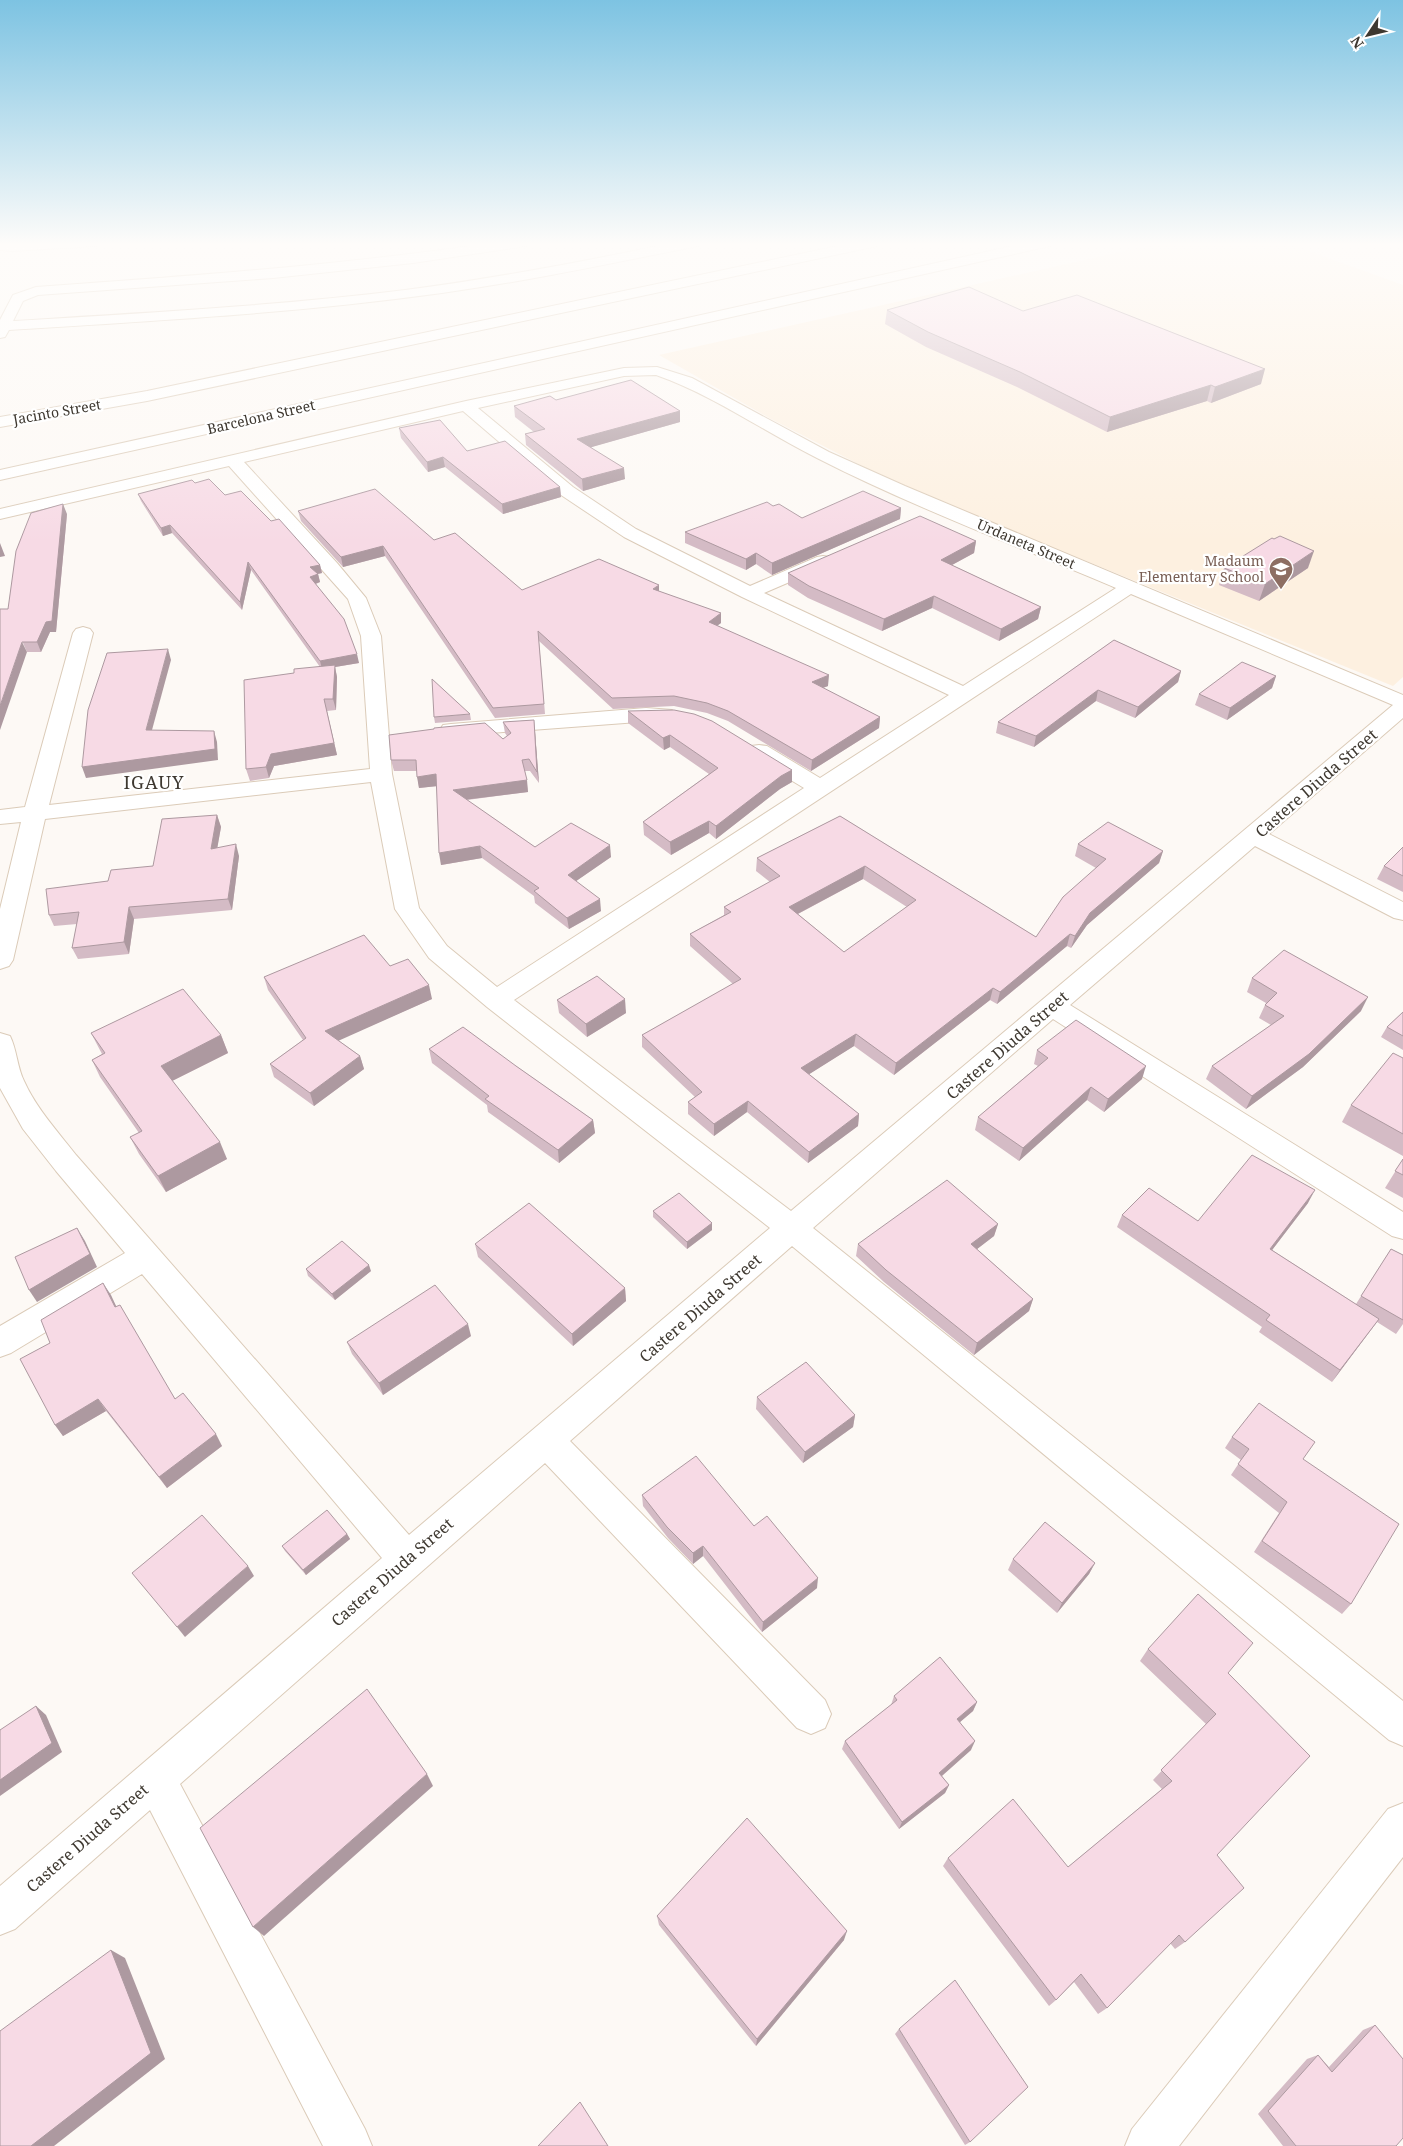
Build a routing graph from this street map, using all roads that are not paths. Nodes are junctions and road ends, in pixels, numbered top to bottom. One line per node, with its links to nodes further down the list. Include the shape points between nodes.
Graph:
1 (401, 342): 4 (street, Jacinto Street, via 147,396)
2 (603, 342): 6 (street, Barcelona Street)
3 (466, 406): 5 (street, Urdaneta Street); 7 (street, Urdaneta Street, via 624,372 657,371 703,388 823,455); 12 (street, via 595,511 630,533)
4 (0, 422)
5 (233, 460): 8 (street, Urdaneta Street); 20 (street, via 357,598 371,636 388,735)
6 (0, 476)
7 (943, 509): 9 (street); 11 (street, Urdaneta Street)
8 (0, 514)
9 (925, 517)
10 (837, 555): 12 (street)
11 (1130, 587): 14 (street); 15 (street, Urdaneta Street)
12 (749, 593): 14 (street)
13 (83, 633): 22 (street)
14 (964, 694): 21 (street)
15 (1403, 702)
16 (1403, 707): 24 (street, Castere Diuda Street)
17 (683, 716): 18 (street, via 646,714)
18 (428, 732)
19 (745, 742): 21 (street)
20 (381, 774): 22 (street); 27 (street, via 407,909 438,952)
21 (820, 788): 27 (street)
22 (36, 813): 23 (street); 26 (street)
23 (0, 817)
24 (1254, 836): 25 (street); 28 (street, Castere Diuda Street)
25 (1403, 912)
26 (0, 960)
27 (496, 1000): 31 (street)
28 (1052, 1006): 30 (street); 31 (street, Castere Diuda Street)
29 (0, 1043): 32 (street, via 10,1081 33,1121)
30 (1403, 1227)
31 (793, 1229): 34 (street, Castere Diuda Street); 37 (street)
32 (146, 1256): 33 (street); 35 (street)
33 (0, 1343)
34 (546, 1440): 35 (street, Castere Diuda Street); 36 (street)
35 (406, 1559): 38 (street, Castere Diuda Street)
36 (811, 1714)
37 (1403, 1726)
38 (155, 1779): 40 (street, Castere Diuda Street); 41 (street)
39 (1403, 1824): 42 (street)
40 (0, 1914)
41 (348, 2146)
42 (1149, 2146)

